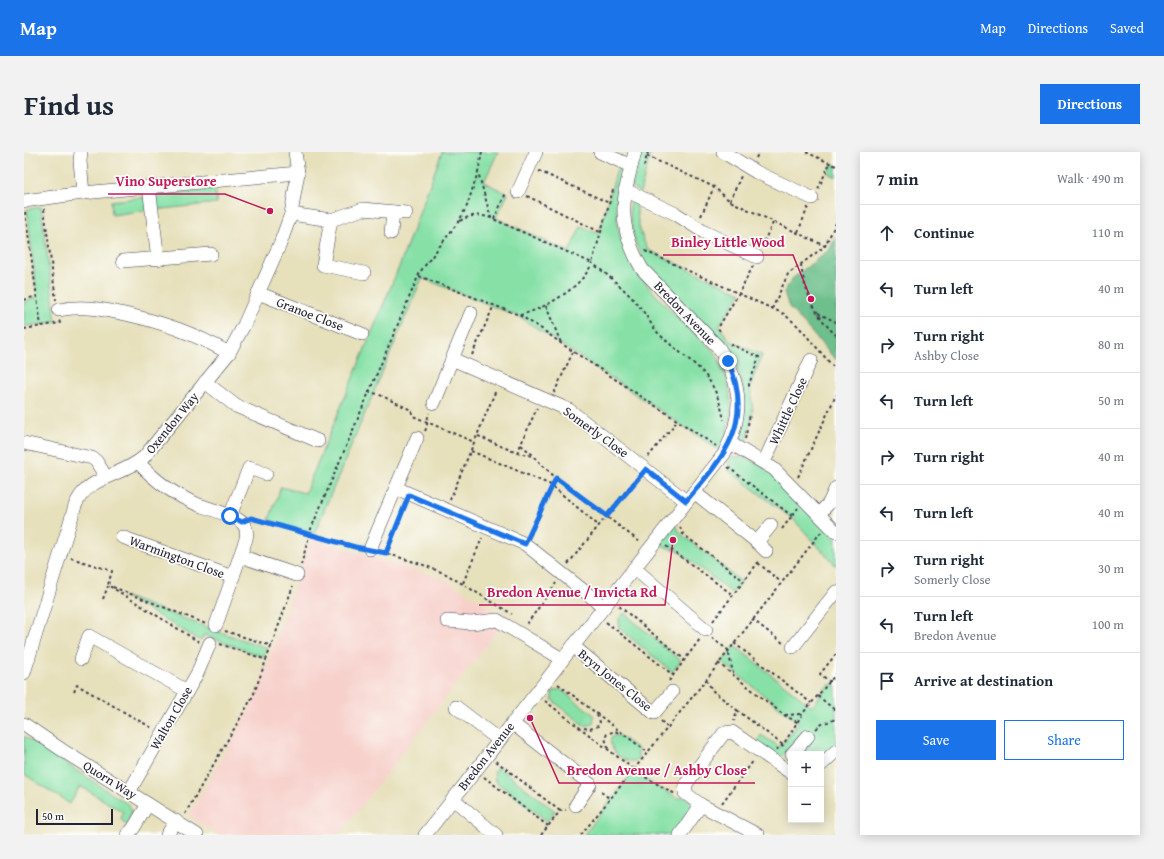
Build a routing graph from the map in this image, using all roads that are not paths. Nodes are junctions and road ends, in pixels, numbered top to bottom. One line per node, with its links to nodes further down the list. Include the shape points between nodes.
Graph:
1 (81, 152): 12 (street)
2 (295, 152): 8 (street, Oxendon Way)
3 (536, 152): 11 (street)
4 (600, 152): 7 (street)
5 (635, 152): 7 (street, Bredon Avenue)
6 (723, 152): 13 (street, via 767,177)
7 (631, 166): 10 (street, Bredon Avenue)
8 (298, 173): 9 (street); 15 (street, Oxendon Way)
9 (149, 187): 12 (street); 20 (street)
10 (619, 190): 19 (street, via 676,214); 35 (street, Bredon Avenue, via 626,235 642,268 718,347 735,377 739,406)
11 (518, 192)
12 (83, 193): 14 (street)
13 (812, 198)
14 (24, 204)
15 (291, 214): 16 (street); 23 (street, Oxendon Way)
16 (331, 220): 17 (street, via 360,210 400,212); 22 (street, via 323,265)
17 (391, 233)
18 (211, 254): 20 (street)
19 (757, 257)
20 (158, 259): 21 (street)
21 (123, 261)
22 (364, 273)
23 (258, 294): 26 (street, Granoe Close); 27 (street, Oxendon Way)
24 (58, 311): 27 (street, via 89,307 157,322 191,333)
25 (471, 313): 28 (street)
26 (362, 334)
27 (229, 353): 30 (street, Oxendon Way)
28 (452, 359): 31 (street); 42 (street, Somerly Close, via 569,410 643,467)
29 (811, 360): 37 (street, Whittle Close)
30 (205, 382): 33 (street, via 236,406); 36 (street, Oxendon Way, via 150,451)
31 (434, 402)
32 (417, 438): 40 (street)
33 (318, 441)
34 (24, 443): 39 (street, via 92,458)
35 (727, 449): 37 (street); 42 (street, Bredon Avenue)
36 (138, 462): 39 (street, Oxendon Way); 43 (street, via 155,480 174,493)
37 (764, 462): 44 (street)
38 (266, 474): 43 (street, via 244,466)
39 (106, 477): 62 (street, Oxendon Way, via 91,484 80,496)
40 (396, 488): 47 (street); 53 (street, via 525,544)
41 (836, 488): 44 (street, via 829,503)
42 (690, 497): 45 (street, Somerly Close, via 762,547); 49 (street, Bredon Avenue)
43 (236, 519): 48 (street, Warmington Close, via 247,534)
44 (828, 523)
45 (775, 529)
46 (122, 537): 51 (street, Warmington Close)
47 (370, 549)
48 (240, 556): 50 (street); 51 (street, Warmington Close)
49 (634, 568): 53 (street, Bredon Avenue); 56 (street)
50 (297, 575)
51 (233, 577): 55 (street, Warmington Close)
52 (836, 592): 59 (street)
53 (604, 606): 58 (street, Bredon Avenue)
54 (447, 621): 61 (street, via 471,623 509,619)
55 (214, 626)
56 (705, 631)
57 (209, 643): 64 (street, Walton Close)
58 (573, 646): 61 (street, Bredon Avenue); 63 (street, Bryn Jones Close, via 654,713)
59 (793, 647)
60 (81, 659): 64 (street, via 88,636)
61 (562, 659): 66 (street, Bredon Avenue)
62 (24, 673)
63 (670, 687)
64 (187, 691): 76 (street, Walton Close)
65 (456, 707): 69 (street)
66 (512, 723): 69 (street, Bredon Avenue); 79 (street, via 600,791)
67 (24, 724): 76 (street, Quorn Way)
68 (808, 736): 70 (street)
69 (498, 740): 77 (street, Bredon Avenue)
70 (789, 751)
71 (836, 751): 73 (street)
72 (788, 752): 74 (street)
73 (824, 762)
74 (779, 766): 75 (street); 80 (street, via 732,732 724,733 686,784 685,793)
75 (788, 771)
76 (128, 792): 78 (street, Quorn Way)
77 (453, 799): 86 (street, Bredon Avenue); 87 (street)
78 (148, 804): 81 (street, Quorn Way); 82 (street)
79 (576, 804)
80 (701, 805): 88 (street); 89 (street)
81 (179, 819): 84 (street); 85 (street, Quorn Way)
82 (138, 829): 83 (street)
83 (127, 835)
84 (167, 835)
85 (197, 835)
86 (425, 835)
87 (496, 835)
88 (680, 835)
89 (758, 835)

